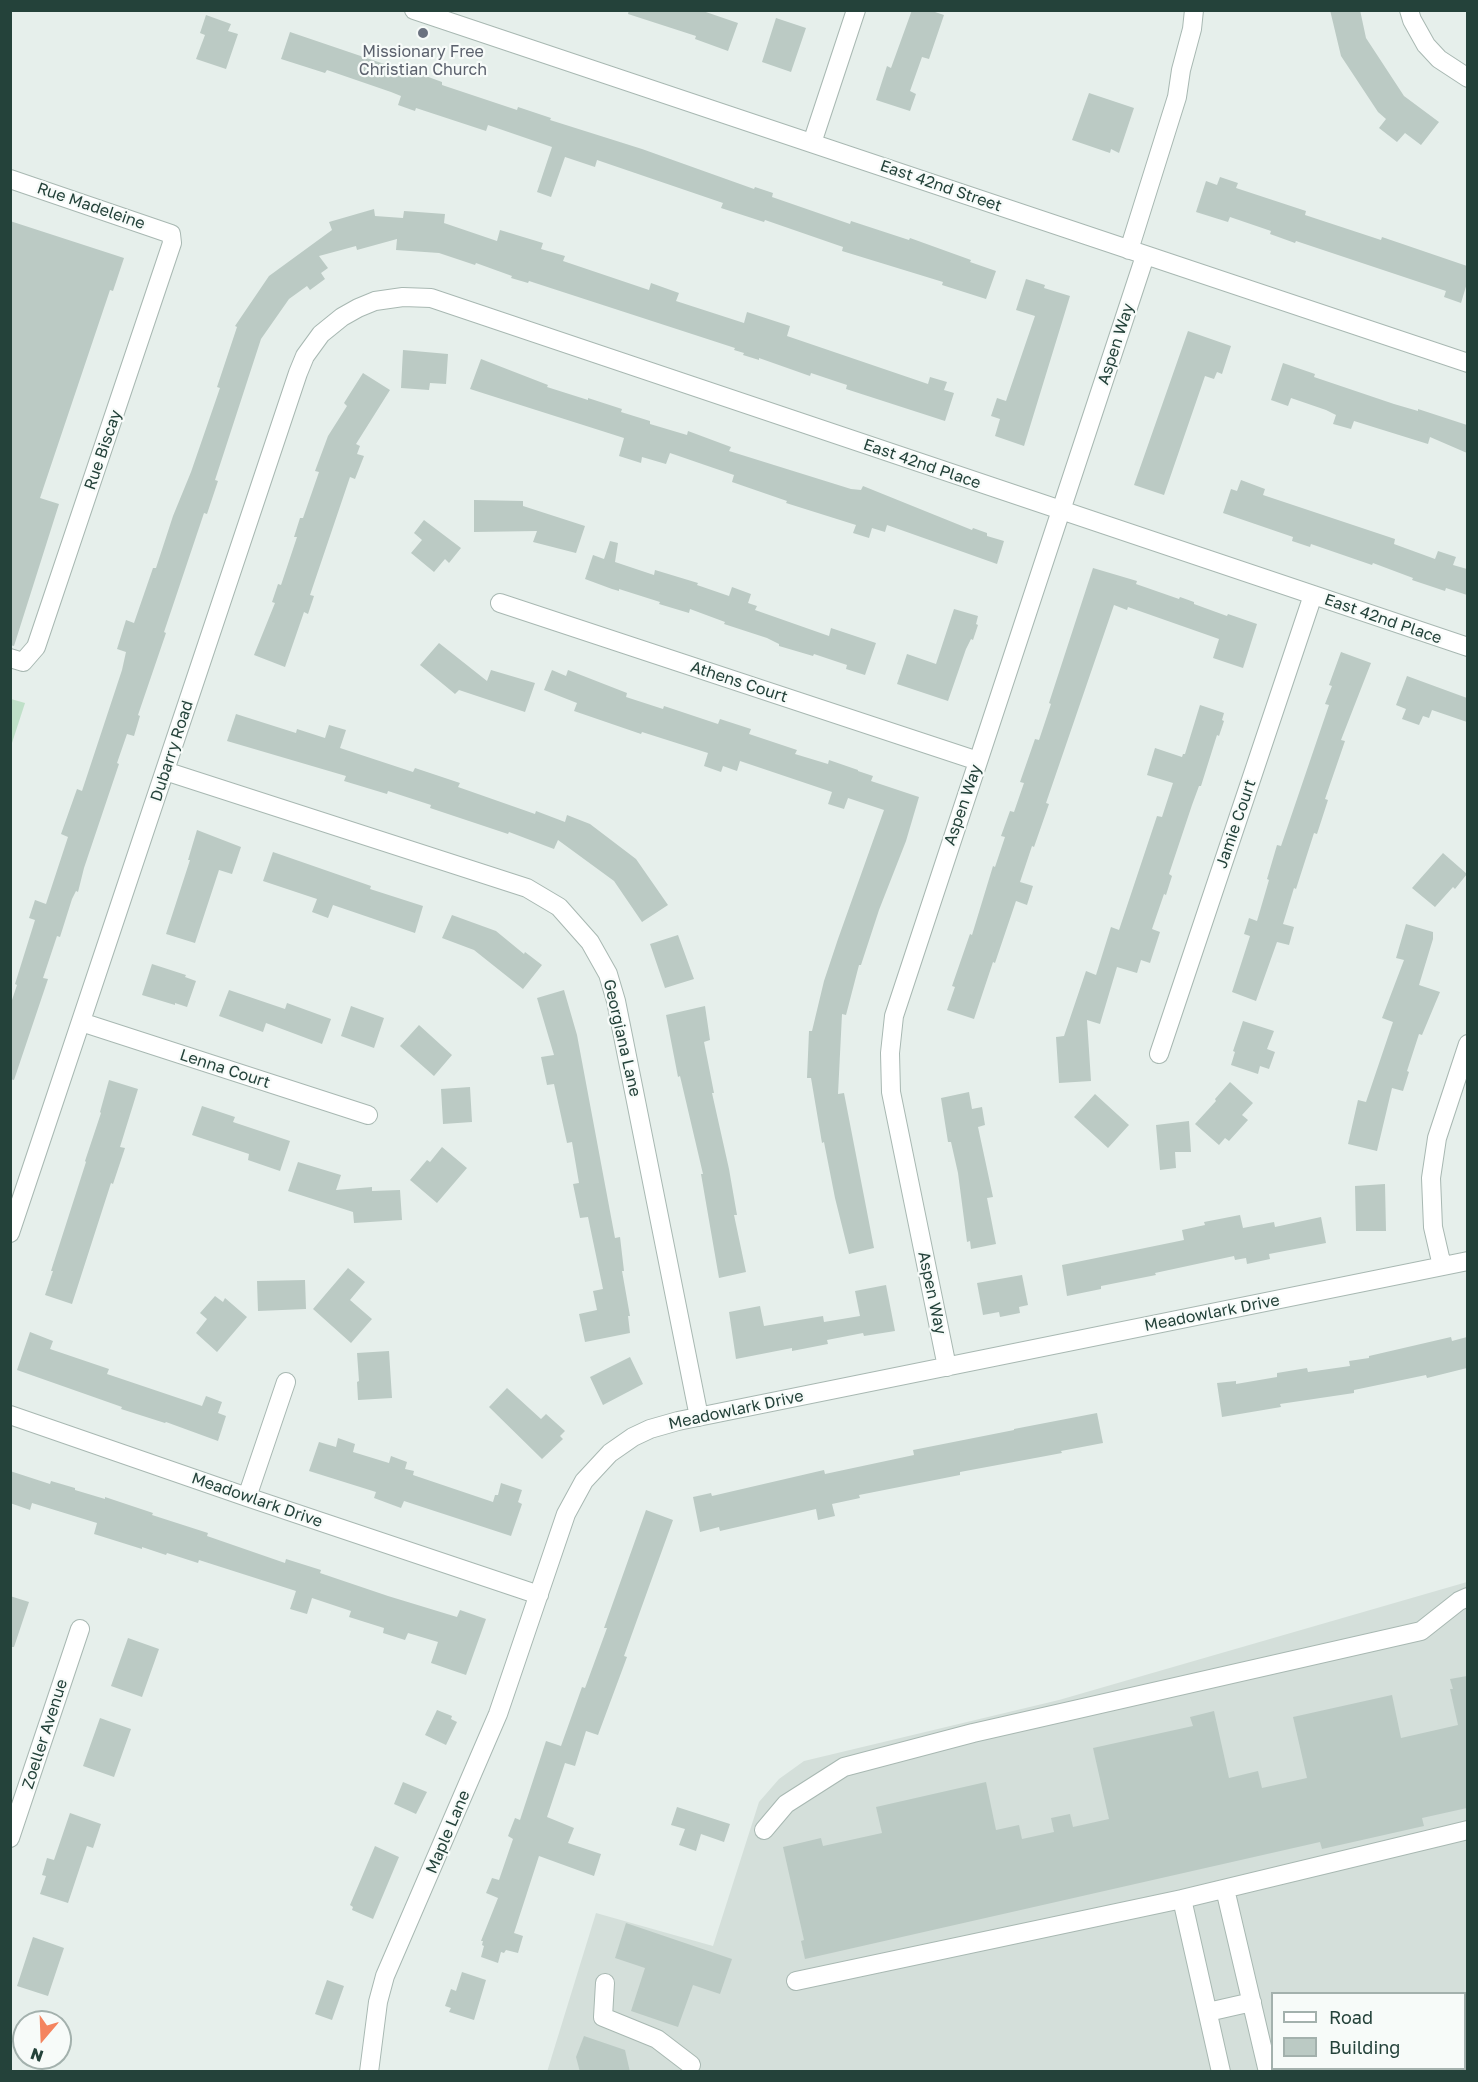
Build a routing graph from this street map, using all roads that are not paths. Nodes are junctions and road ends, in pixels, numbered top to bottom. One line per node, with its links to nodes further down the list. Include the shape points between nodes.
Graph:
1 (414, 10): 6 (street, East 42nd Street)
2 (856, 10): 6 (street)
3 (1194, 10): 9 (street, Aspen Way, via 1177,97)
4 (1409, 10): 5 (street, via 1426,45)
5 (1467, 78)
6 (812, 143): 9 (street, East 42nd Street)
7 (10, 179): 8 (street, Rue Madeleine)
8 (171, 234): 16 (street, Rue Biscay, via 172,243 36,647)
9 (1137, 253): 11 (street, East 42nd Street); 12 (street, Aspen Way)
10 (375, 301): 12 (street, East 42nd Place, via 431,298); 18 (street, Dubarry Road, via 342,317 305,356)
11 (1467, 363)
12 (1062, 511): 13 (street, East 42nd Place); 17 (street, Aspen Way)
13 (1313, 595): 15 (street, East 42nd Place); 21 (street, Jamie Court)
14 (500, 603): 17 (street, Athens Court)
15 (1467, 648)
16 (17, 660)
17 (978, 761): 26 (street, Aspen Way, via 897,1005 890,1053 891,1092)
18 (165, 771): 19 (street, Dubarry Road); 29 (street, Georgiana Lane, via 527,888 559,907 590,942 608,974 616,1001)
19 (81, 1022): 22 (street, Lenna Court); 23 (street, Dubarry Road)
20 (1467, 1044): 25 (street, via 1437,1138 1431,1178 1432,1227)
21 (1159, 1054)
22 (368, 1115)
23 (10, 1233)
24 (1467, 1261): 25 (street, Meadowlark Drive)
25 (1442, 1266): 26 (street, Meadowlark Drive)
26 (947, 1367): 29 (street, Meadowlark Drive)
27 (286, 1382): 30 (street)
28 (10, 1415): 30 (street, Meadowlark Drive)
29 (699, 1417): 31 (street, Meadowlark Drive, via 650,1429 617,1448 596,1467 570,1506)
30 (247, 1497): 31 (street, Meadowlark Drive)
31 (539, 1595): 44 (street, Maple Lane, via 498,1714 382,1984)
32 (1467, 1597): 34 (street, via 1421,1631 974,1732 844,1767 786,1804)
33 (80, 1629): 36 (street, Zoeller Avenue)
34 (764, 1830)
35 (1467, 1830): 37 (street)
36 (10, 1838)
37 (1225, 1889): 38 (street); 41 (street)
38 (1182, 1899): 39 (street); 42 (street)
39 (796, 1981)
40 (604, 1983): 43 (street, via 603,2017 657,2039)
41 (1252, 2002): 42 (street); 46 (street)
42 (1208, 2012): 45 (street)
43 (691, 2065)
44 (369, 2072)
45 (1221, 2072)
46 (1268, 2072)

